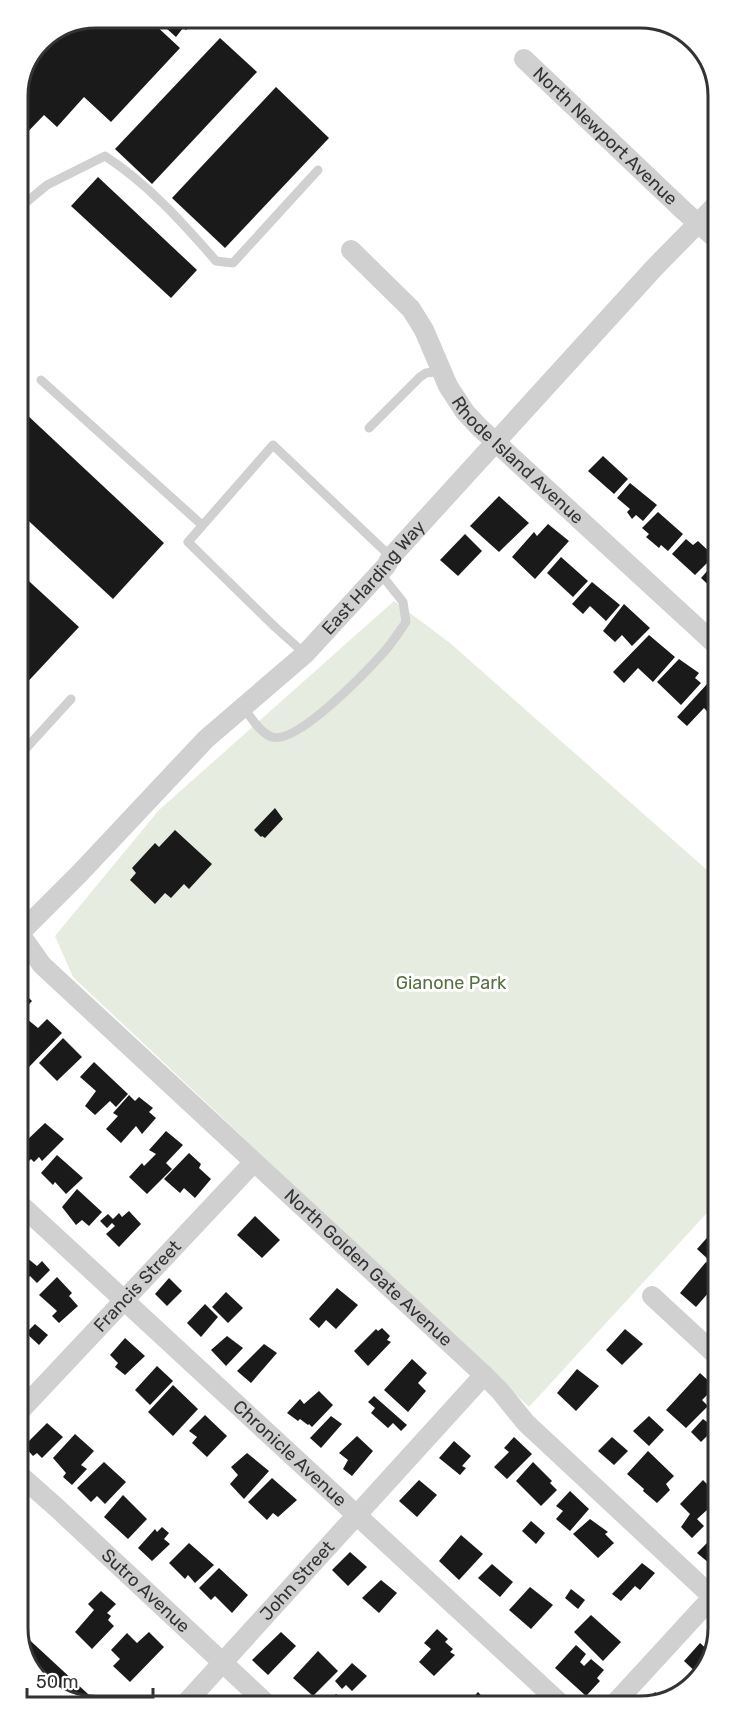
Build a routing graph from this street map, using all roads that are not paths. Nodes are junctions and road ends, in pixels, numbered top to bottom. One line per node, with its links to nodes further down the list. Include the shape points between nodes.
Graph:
1 (524, 59): 4 (street, North Newport Avenue)
2 (318, 170): 3 (lane, via 233,263 216,261 126,170 105,156 47,185)
3 (29, 200)
4 (707, 230): 9 (street, East Harding Way, via 655,267)
5 (351, 250): 6 (street, Rhode Island Avenue, via 411,309)
6 (441, 371): 8 (lane, via 420,377); 9 (street, Rhode Island Avenue, via 465,412)
7 (41, 380): 10 (lane)
8 (369, 428)
9 (495, 443): 11 (street, East Harding Way); 12 (street, Rhode Island Avenue)
10 (202, 525): 11 (lane, via 273,445); 13 (lane, via 188,542)
11 (385, 565): 13 (street, East Harding Way); 15 (lane, via 403,602 406,622 384,652 342,695 306,725 274,738 263,732)
12 (708, 637)
13 (305, 654): 15 (street, East Harding Way)
14 (71, 699): 16 (lane)
15 (243, 707): 17 (street, East Harding Way, via 206,739)
16 (29, 744)
17 (29, 925)
18 (29, 947): 19 (street, North Golden Gate Avenue, via 42,965)
19 (254, 1162): 22 (street, Francis Street); 24 (street, North Golden Gate Avenue)
20 (29, 1212): 22 (street, Chronicle Avenue)
21 (652, 1296): 23 (street)
22 (124, 1301): 25 (street, Francis Street); 27 (street, Chronicle Avenue)
23 (708, 1348)
24 (484, 1375): 27 (street, John Street); 28 (street, North Golden Gate Avenue, via 526,1423)
25 (29, 1402)
26 (29, 1484): 30 (street, Sutro Avenue)
27 (356, 1515): 30 (street, John Street); 33 (street, Chronicle Avenue)
28 (708, 1590)
29 (708, 1605): 34 (street)
30 (224, 1662): 31 (street, John Street); 32 (street, Sutro Avenue)
31 (193, 1695)
32 (258, 1695)
33 (552, 1696)
34 (622, 1696)

